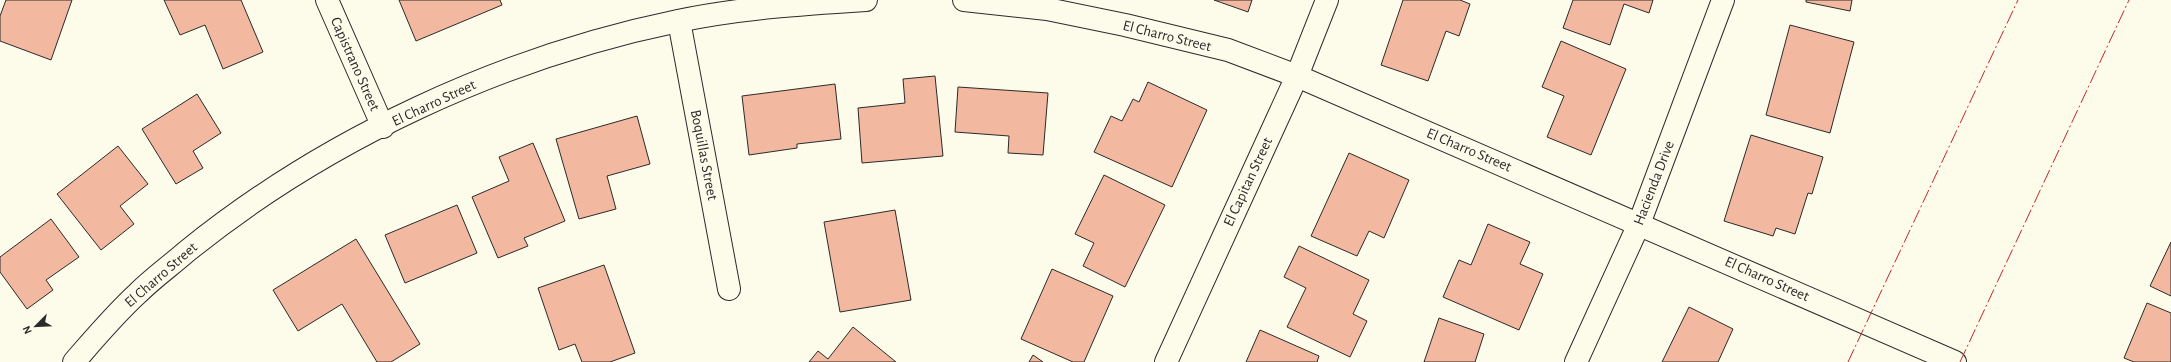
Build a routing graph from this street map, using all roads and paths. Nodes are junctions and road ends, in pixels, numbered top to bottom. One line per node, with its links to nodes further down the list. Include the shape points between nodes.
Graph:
1 (327, 0): 8 (street, Capistrano Street)
2 (866, 0): 6 (street, El Charro Street, via 780,6)
3 (964, 0): 7 (street, El Charro Street, via 1047,9 1125,25 1228,50)
4 (1327, 0): 7 (street, El Capitan Street)
5 (1723, 0): 9 (street, Hacienda Drive)
6 (679, 21): 8 (street, El Charro Street, via 563,51 452,92); 10 (street, Boquillas Street)
7 (1297, 76): 9 (street, El Charro Street); 12 (street, El Capitan Street)
8 (383, 127): 11 (street, El Charro Street, via 318,160 224,221 138,292)
9 (1639, 224): 13 (street, Hacienda Drive); 14 (street, El Charro Street)
10 (729, 289)
11 (74, 362)
12 (1166, 362)
13 (1576, 362)
14 (1955, 362)

